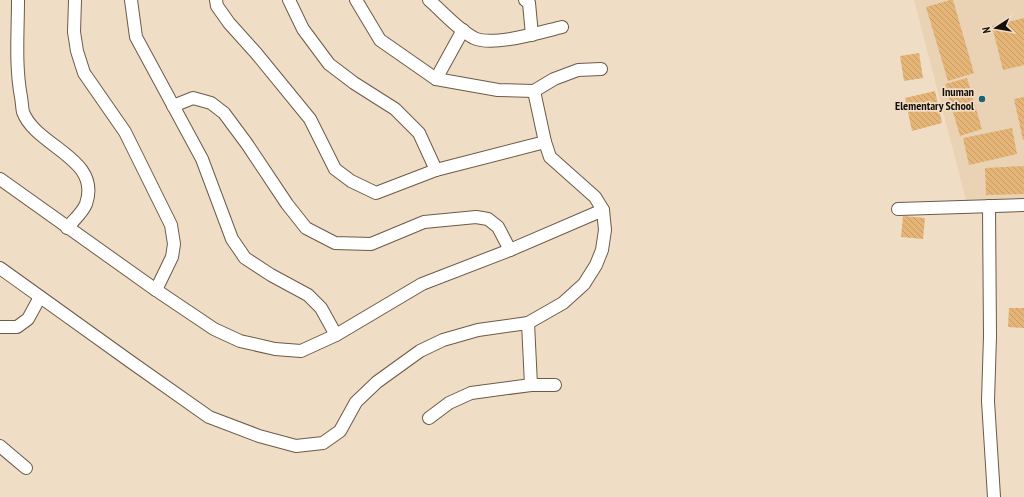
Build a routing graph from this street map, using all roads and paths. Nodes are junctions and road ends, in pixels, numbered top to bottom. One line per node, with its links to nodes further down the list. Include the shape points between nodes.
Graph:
1 (18, 0): 23 (street, via 18,81 23,112 34,129 78,165 89,188 85,205)
2 (75, 0): 26 (street, via 74,32 84,73 125,132 171,224 174,244 172,257)
3 (131, 0): 15 (street, via 136,37)
4 (216, 0): 17 (street, via 229,23 310,120 335,169 351,181 376,193)
5 (289, 0): 17 (street, via 303,29 329,64 354,84 395,109 419,132)
6 (356, 0): 13 (street, via 380,40)
7 (429, 0): 10 (street)
8 (525, 0): 11 (street, via 529,3)
9 (562, 27): 11 (street)
10 (463, 30): 11 (street, via 475,38 492,41); 13 (street)
11 (532, 35)
12 (601, 69): 14 (street, via 578,70 554,79)
13 (436, 79): 14 (street, via 498,90)
14 (534, 91): 16 (street)
15 (173, 106): 24 (street, via 194,98 211,103 224,112 306,228 335,243 371,244 424,222 476,217 488,219 498,227); 30 (street, via 202,159 232,239 245,258 308,295 321,308)
16 (545, 142): 17 (street); 22 (street, via 550,157 595,197)
17 (436, 170)
18 (0, 179): 23 (street)
19 (1024, 205): 20 (street)
20 (989, 206): 21 (street); 36 (street, via 988,401)
21 (898, 209)
22 (603, 210): 24 (street); 28 (street, via 605,230 602,250 584,284 563,303)
23 (67, 228): 26 (street)
24 (510, 250): 30 (street, via 422,284)
25 (0, 268): 27 (street)
26 (156, 290): 30 (street, via 214,329 240,341 275,349 301,351)
27 (40, 297): 28 (street, via 209,416 259,436 296,446 323,443 340,431 356,402 377,382 420,351 443,340 478,330); 29 (street, via 28,319 17,327)
28 (528, 322): 31 (street)
29 (0, 327)
30 (336, 336)
31 (531, 385): 32 (street); 33 (street, via 471,393 449,403)
32 (555, 385)
33 (429, 418)
34 (0, 446): 35 (street)
35 (26, 468)
36 (994, 497)

